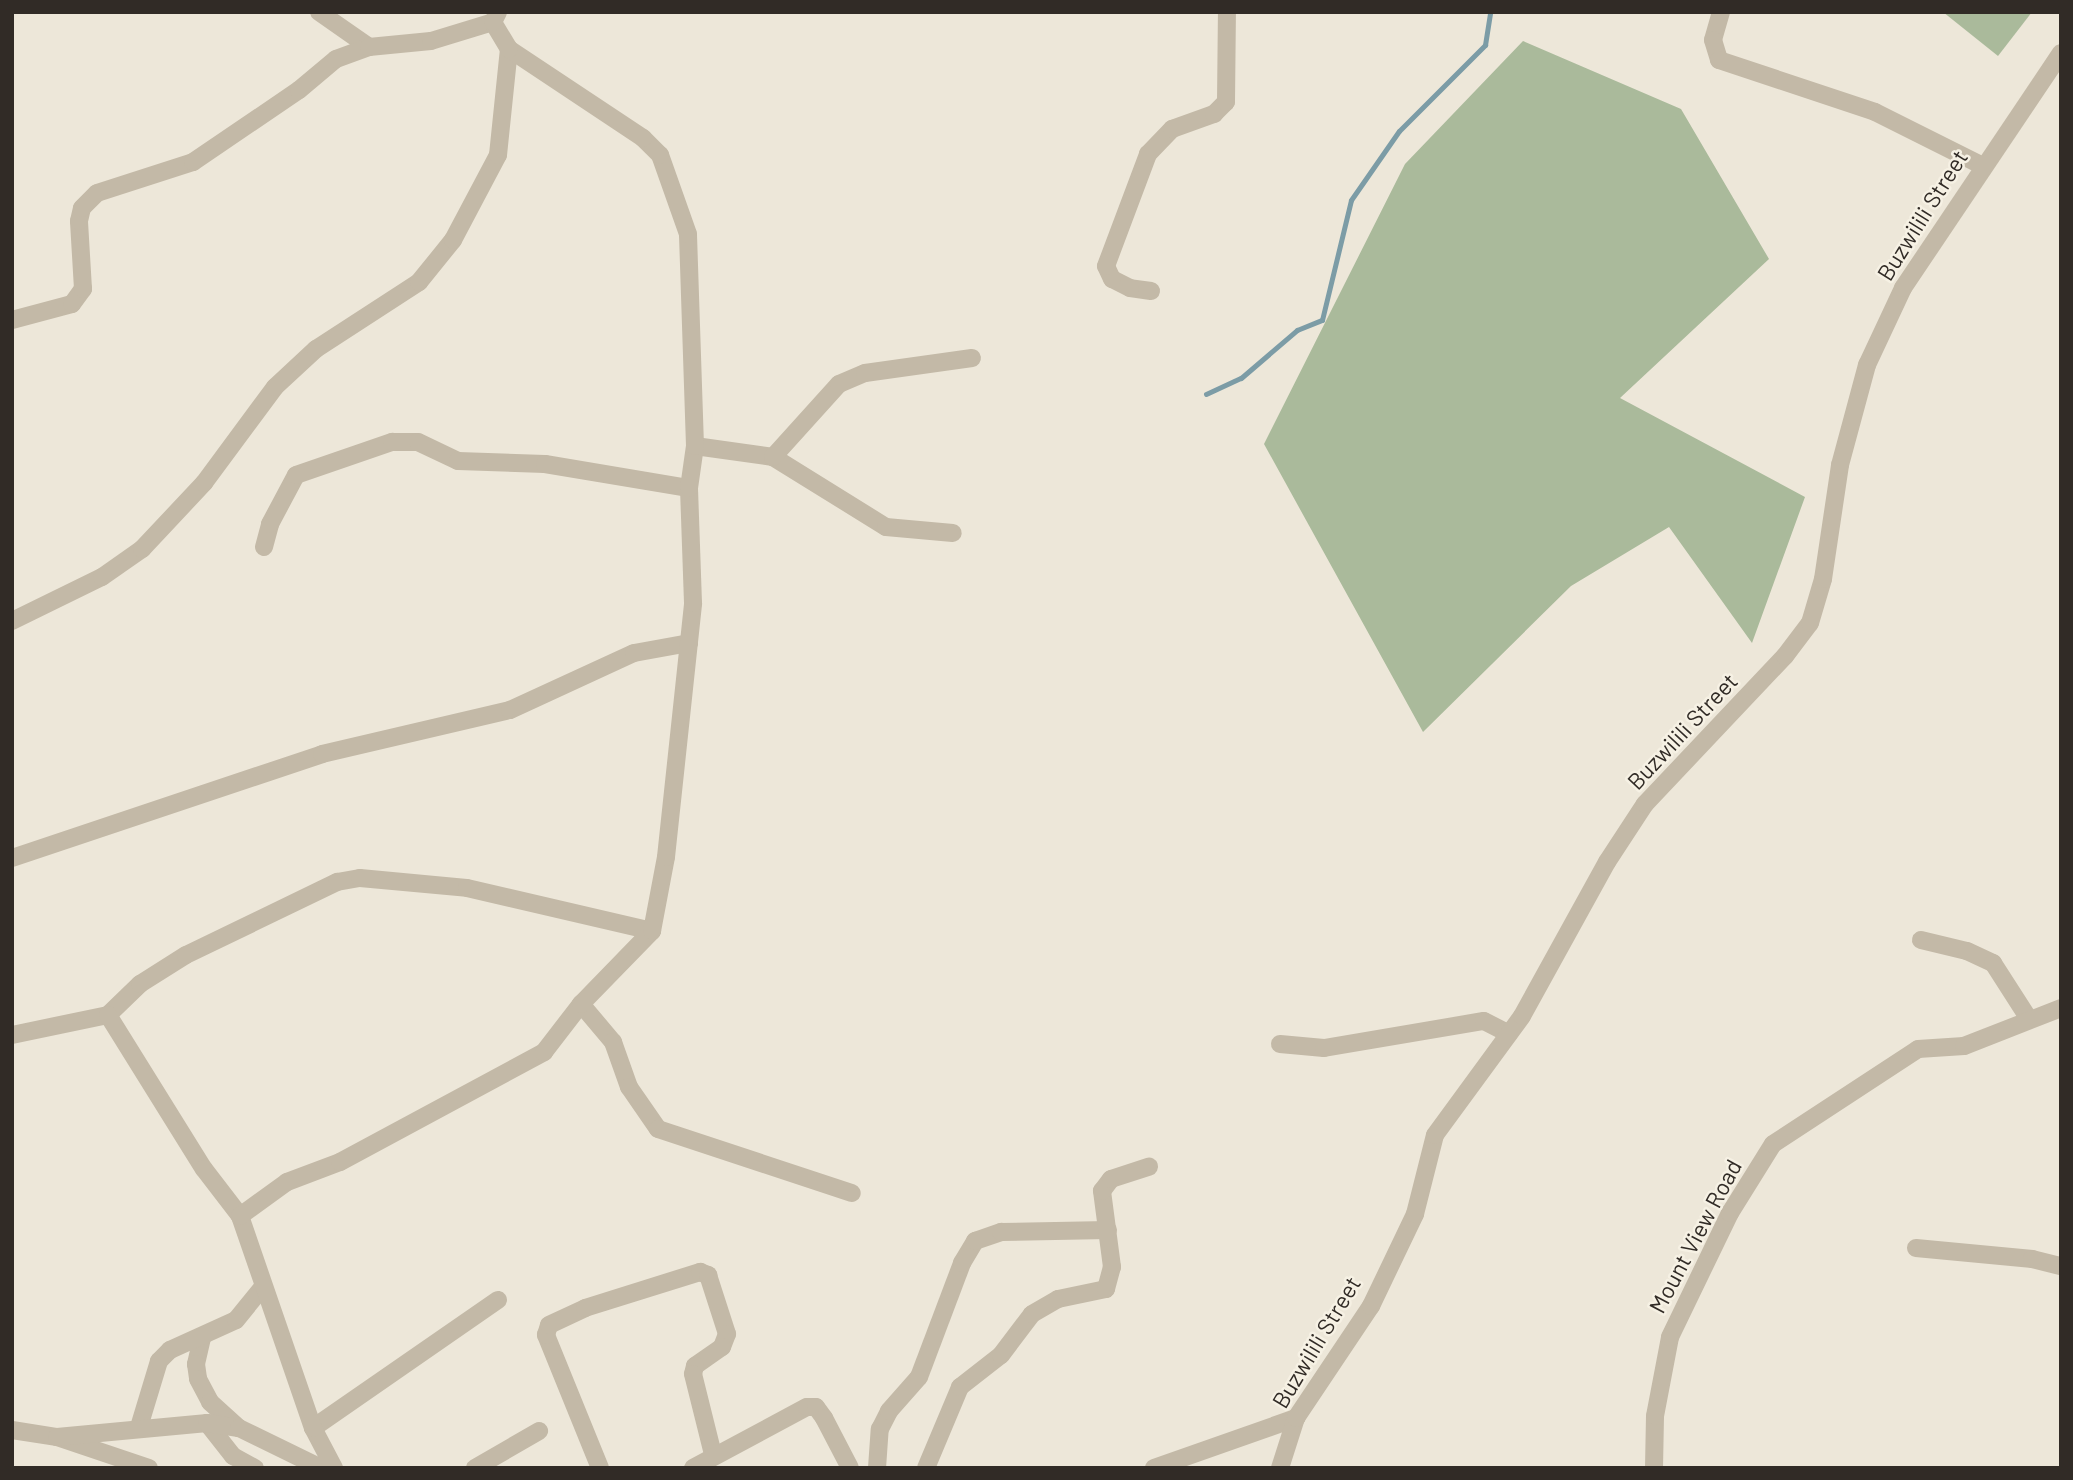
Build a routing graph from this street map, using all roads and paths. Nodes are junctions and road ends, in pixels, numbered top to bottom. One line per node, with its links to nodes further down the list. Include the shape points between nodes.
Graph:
1 (318, 12): 5 (street)
2 (1227, 12): 9 (street, via 1226,102 1214,114 1172,129 1147,154 1106,266 1112,279)
3 (1721, 12): 8 (street, via 1713,40 1719,60 1875,112)
4 (495, 20): 5 (street, via 431,41); 6 (street)
5 (369, 47): 10 (street, via 336,59 299,90 193,162 123,182 89,199 79,221 83,289 72,304)
6 (509, 49): 12 (street, via 619,121 660,155 688,234); 17 (street, via 498,155 453,240 419,282 316,349 275,387 204,482 142,549 102,577)
7 (2061, 52): 8 (street, Buzwilili Street)
8 (1981, 165): 26 (street, Buzwilili Street, via 1903,288 1867,365 1840,465 1823,579 1810,623 1785,656 1645,804)
9 (1151, 291)
10 (12, 320)
11 (972, 358): 13 (street, via 865,373 839,384)
12 (695, 446): 13 (street); 14 (street)
13 (773, 457): 15 (street, via 874,522)
14 (690, 488): 16 (street, via 545,464 458,461 418,442 392,442 296,475 270,524); 18 (street, via 694,529)
15 (953, 533)
16 (264, 547)
17 (12, 621)
18 (689, 643): 19 (street, via 634,653 510,710 322,754); 20 (street, via 661,903)
19 (12, 858)
20 (652, 931): 22 (street); 24 (street, via 467,888 360,878 337,882 186,955 140,984)
21 (1921, 940): 25 (street, via 1967,951 1993,963)
22 (581, 1004): 30 (street, via 613,1042 629,1087 658,1129); 31 (street, via 544,1052 519,1069 340,1162 287,1182)
23 (2061, 1007): 25 (street, Mount View Road)
24 (108, 1015): 27 (street); 31 (street, via 204,1168)
25 (2029, 1019): 60 (street, Mount View Road, via 1964,1046 1918,1049 1773,1144 1730,1213 1670,1337 1655,1416)
26 (1508, 1034): 28 (street, via 1484,1021 1324,1048); 38 (street, Buzwilili Street, via 1435,1135 1415,1214 1371,1306)
27 (12, 1035)
28 (1280, 1044)
29 (1149, 1167): 32 (street, via 1105,1184)
30 (852, 1193)
31 (240, 1216): 35 (street)
32 (1108, 1230): 56 (street, via 1001,1233 975,1241 962,1263 919,1377 889,1411 880,1429); 57 (street, via 1112,1267 1105,1289 1058,1299 1032,1314 1001,1355 960,1387)
33 (1916, 1248): 34 (street)
34 (2061, 1266)
35 (262, 1288): 37 (street, via 236,1320); 42 (street)
36 (498, 1300): 42 (street)
37 (202, 1338): 40 (street, via 170,1350 159,1362); 41 (street, via 198,1379 210,1402)
38 (1296, 1418): 58 (street); 59 (street, Buzwilili Street)
39 (207, 1423): 40 (street); 41 (street); 51 (street, via 233,1456)
40 (139, 1427): 43 (street)
41 (239, 1428): 49 (street)
42 (313, 1428): 49 (street)
43 (114, 1429): 46 (street); 48 (street)
44 (12, 1430): 46 (street)
45 (539, 1431): 52 (street)
46 (57, 1437): 48 (street)
47 (713, 1454): 53 (street, via 693,1374 695,1366 722,1348 727,1334 708,1275 700,1272 585,1308 549,1325 546,1335); 54 (street); 55 (street, via 800,1409 816,1407)
48 (109, 1456): 50 (street)
49 (323, 1466)
50 (149, 1468)
51 (255, 1468)
52 (475, 1468)
53 (600, 1468)
54 (693, 1468)
55 (850, 1468)
56 (877, 1468)
57 (926, 1468)
58 (1154, 1468)
59 (1280, 1468)
60 (1654, 1468)

